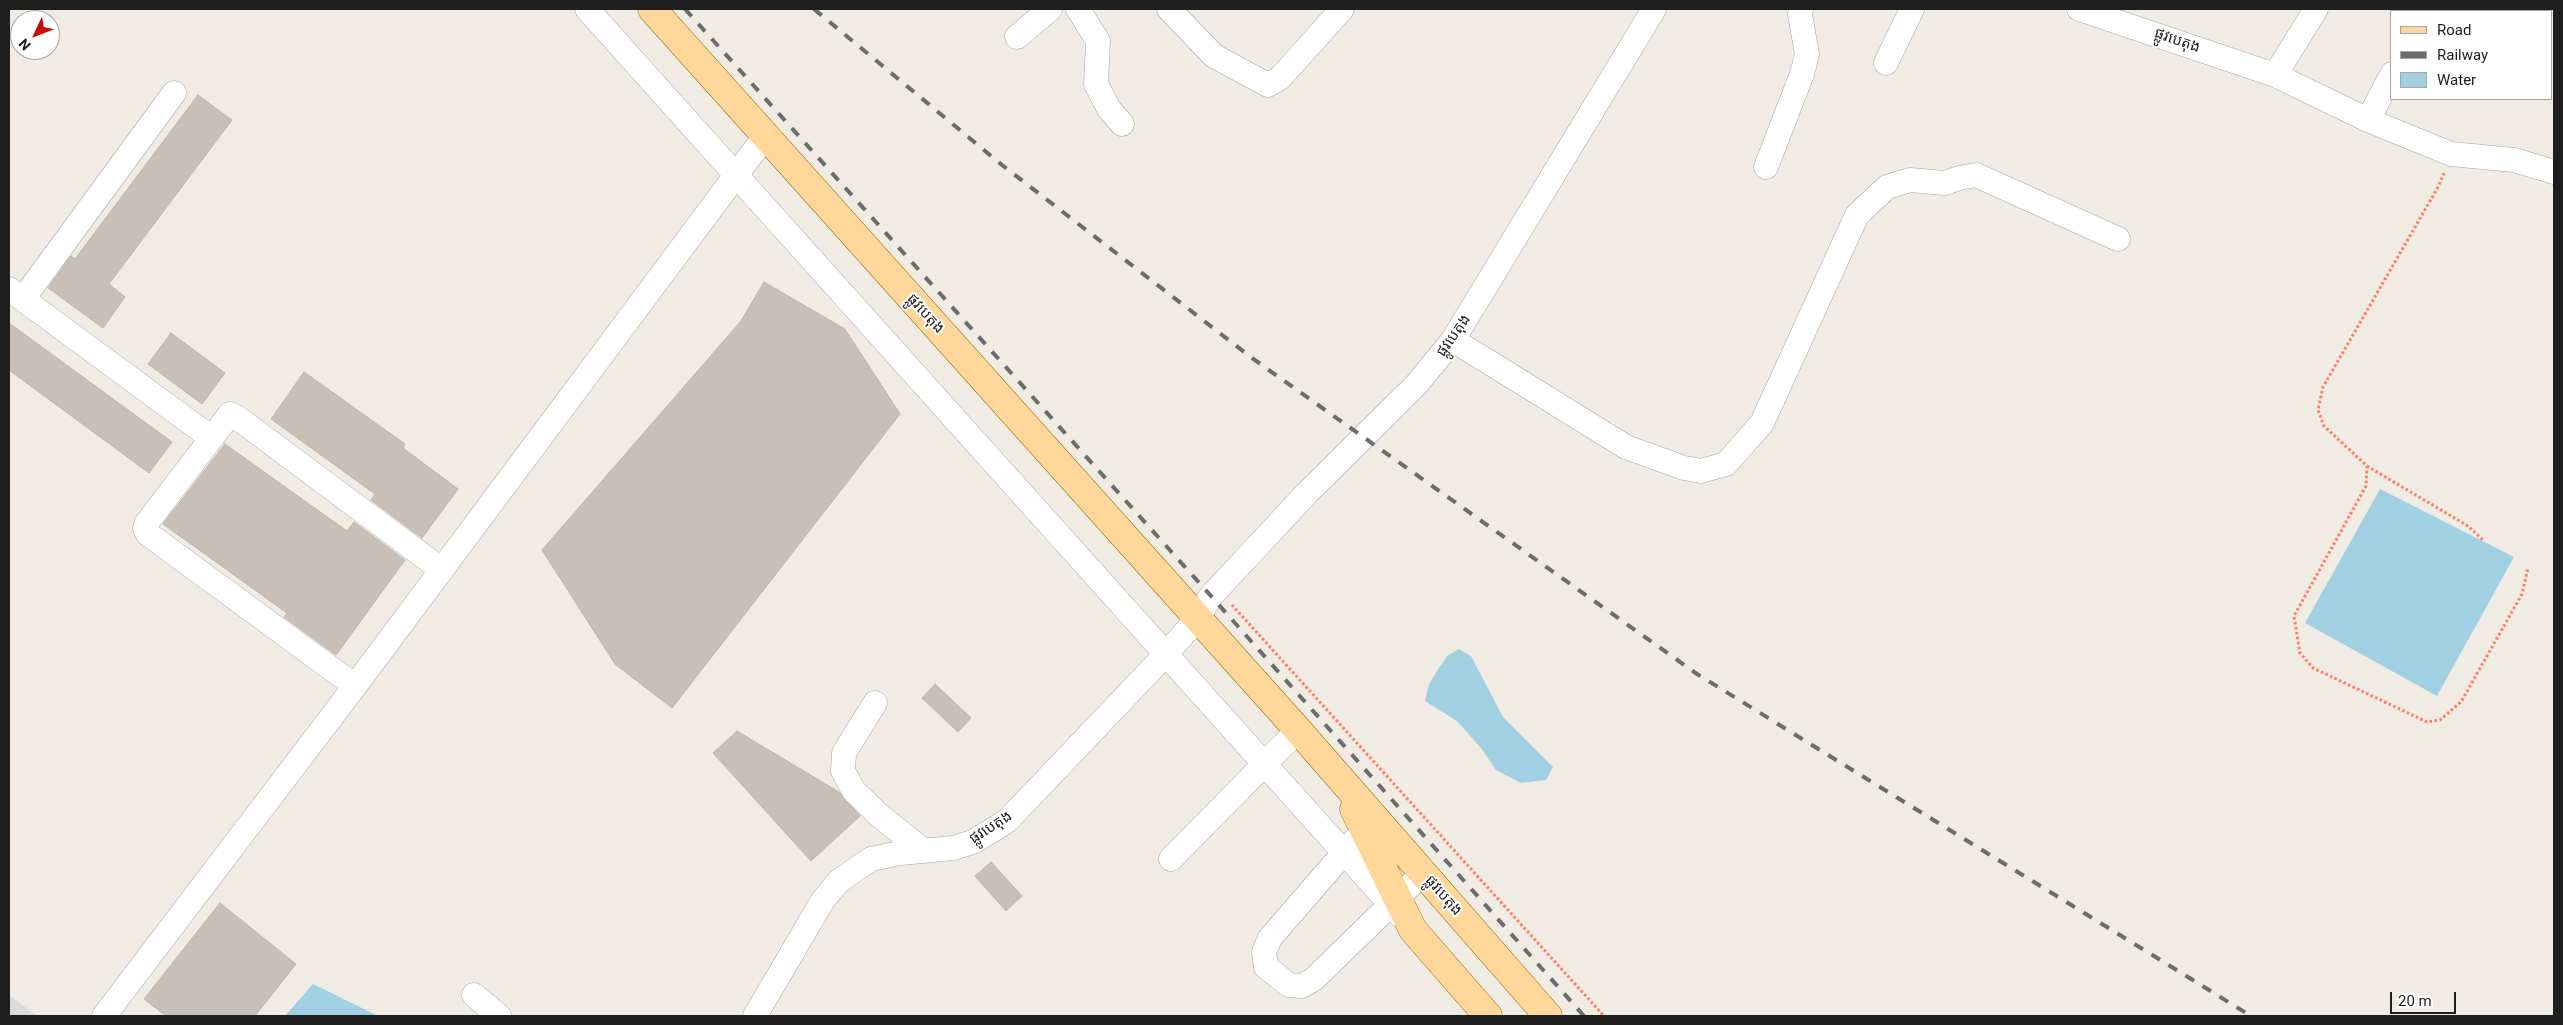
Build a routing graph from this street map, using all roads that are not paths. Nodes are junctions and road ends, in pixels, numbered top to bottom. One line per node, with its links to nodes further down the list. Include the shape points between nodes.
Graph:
1 (587, 9): 23 (street)
2 (652, 9): 20 (main road, ផ្លូវបេតុង)
3 (1050, 9): 13 (street)
4 (1078, 9): 19 (street, via 1098,41 1096,84 1109,110)
5 (1169, 9): 6 (street, via 1214,56 1268,85 1280,78)
6 (1342, 9)
7 (1654, 9): 26 (street, ផ្លូវបេតុង)
8 (1801, 9): 21 (street, via 1807,54)
9 (1912, 9): 14 (street)
10 (2079, 9): 12 (street, ផ្លូវបេតុង)
11 (2316, 9): 15 (street)
12 (2121, 14): 15 (street, ផ្លូវបេតុង)
13 (1017, 37)
14 (1886, 63)
15 (2275, 75): 18 (street, ផ្លូវបេតុង)
16 (2390, 78): 18 (street)
17 (174, 93): 25 (street)
18 (2368, 120): 22 (street, ផ្លូវបេតុង, via 2451,154 2514,160)
19 (1122, 124)
20 (766, 135): 23 (street); 29 (main road, ផ្លូវបេតុង)
21 (1766, 166)
22 (2554, 172)
23 (737, 175): 28 (street); 30 (street)
24 (2118, 239): 26 (street, via 1976,175 1945,183 1910,180 1887,187 1857,215 1762,424 1726,464 1701,471 1626,447)
25 (16, 294): 27 (street)
26 (1453, 340): 29 (street, ផ្លូវបេតុង, via 1416,385 1307,493 1218,589)
27 (210, 437): 28 (street, via 230,414 236,416); 31 (street, via 145,529)
28 (442, 570): 31 (street)
29 (1197, 619): 30 (street, ផ្លូវបេតុង); 33 (main road, ផ្លូវបេតុង)
30 (1167, 653): 34 (street); 36 (street, ផ្លូវបេតុង, via 1007,821 973,842)
31 (355, 686): 42 (street)
32 (875, 702): 36 (street, via 844,753 843,771 854,791)
33 (1298, 730): 34 (street); 35 (main road, ផ្លូវបេតុង, via 1338,776)
34 (1266, 764): 37 (street); 38 (street)
35 (1370, 825): 37 (street); 39 (main road, ផ្លូវបេតុង); 40 (main road, ផ្លូវបេតុង)
36 (924, 851): 44 (street, ផ្លូវបេតុង, via 871,859 839,881 822,900)
37 (1344, 852): 40 (street); 40 (street, via 1270,938 1264,952 1266,967 1289,985 1302,986 1314,979)
38 (1171, 859)
39 (1422, 873): 40 (street); 46 (main road, ផ្លូវបេតុង)
40 (1394, 901): 45 (main road, ផ្លូវបេតុង, via 1413,930)
41 (474, 995): 43 (street)
42 (104, 1016)
43 (499, 1016)
44 (755, 1016)
45 (1488, 1016)
46 (1548, 1016)

